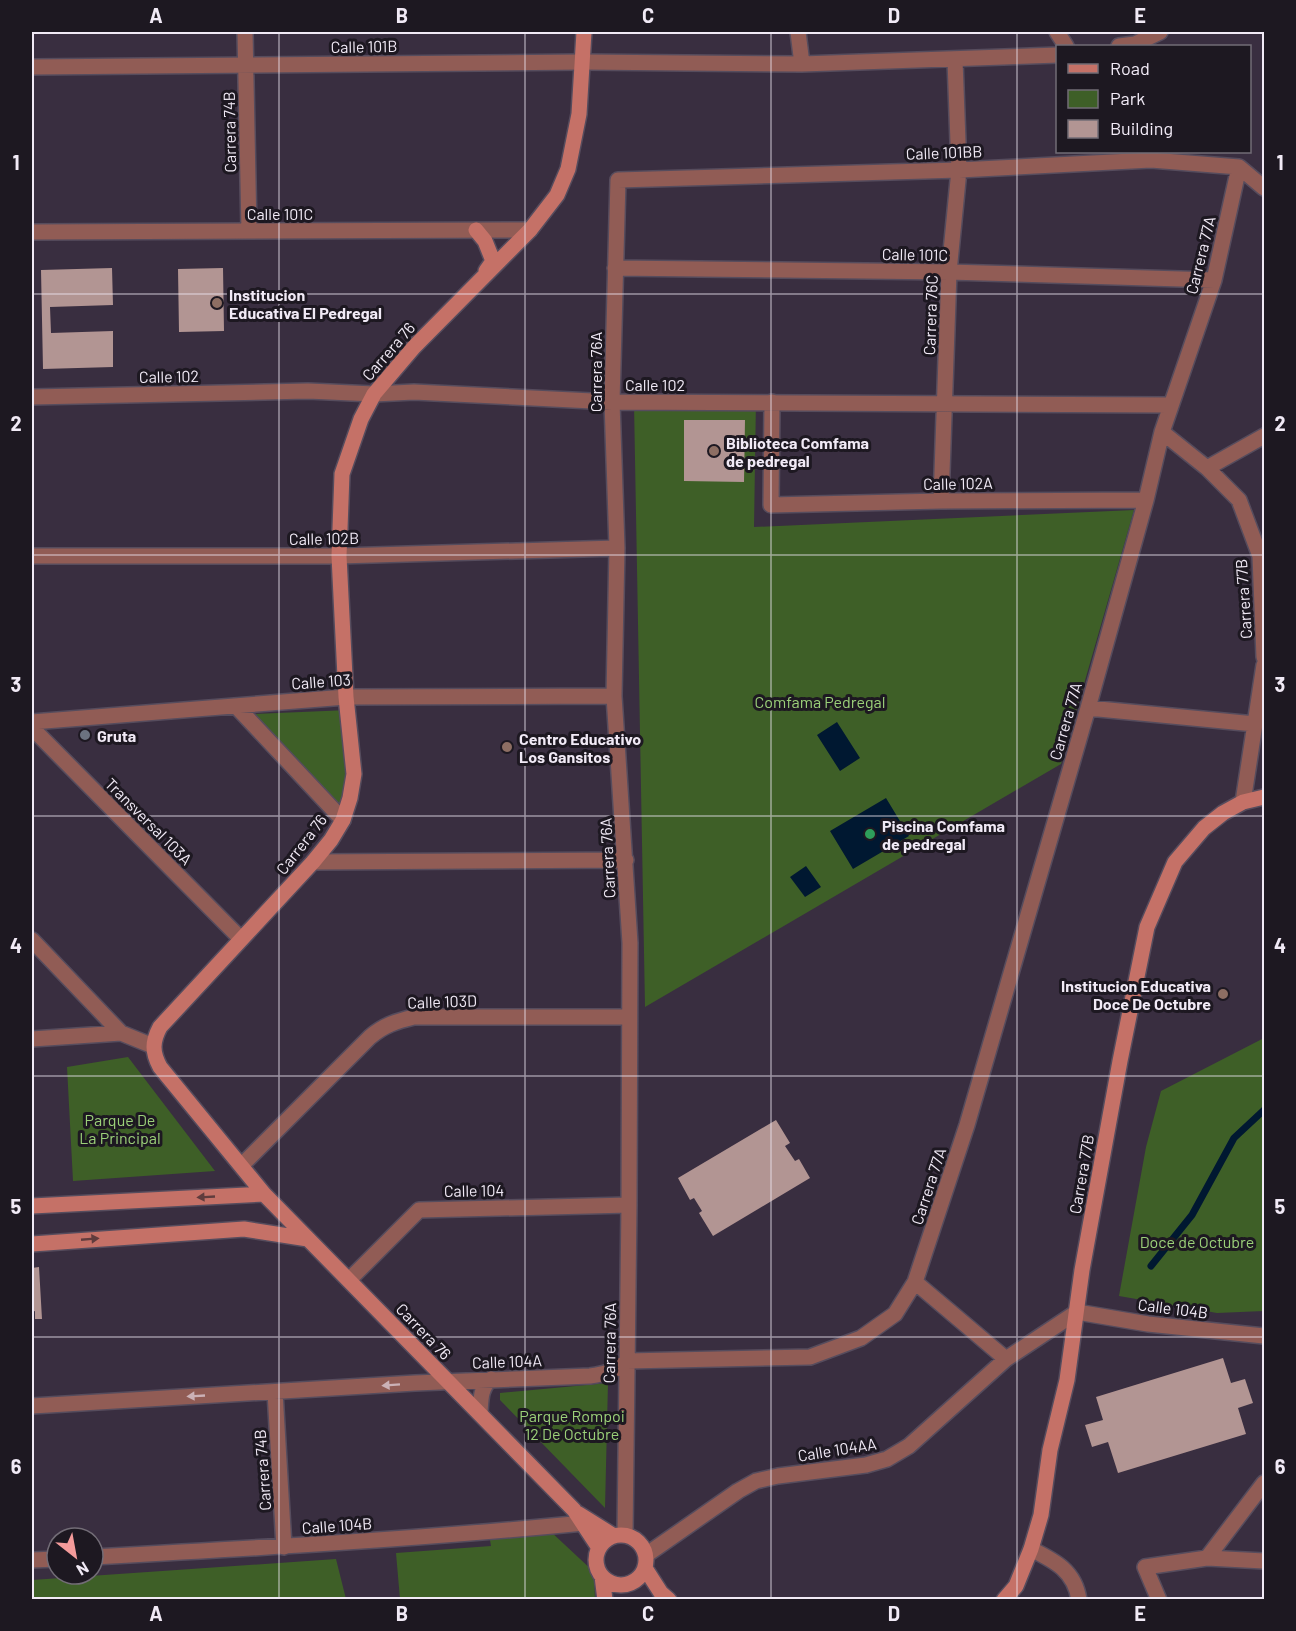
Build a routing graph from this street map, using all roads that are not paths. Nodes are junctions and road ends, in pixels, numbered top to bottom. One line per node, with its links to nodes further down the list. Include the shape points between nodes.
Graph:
1 (244, 32): 12 (street, Carrera 74B)
2 (584, 32): 10 (street, Carrera 76)
3 (798, 32): 11 (street)
4 (1057, 32): 6 (street)
5 (1160, 32): 7 (street)
6 (1065, 45)
7 (1132, 45)
8 (1056, 55): 9 (street, Calle 101B)
9 (955, 60): 11 (street, Calle 101B); 16 (street, Carrera 76C)
10 (583, 62): 11 (street, Calle 101B); 12 (street, Calle 101B); 20 (street, Carrera 76, via 579,114 568,169 557,195)
11 (802, 64)
12 (245, 65): 13 (street, Calle 101B); 21 (street, Carrera 74B)
13 (32, 68)
14 (1151, 156): 15 (street, Calle 101BB); 16 (street, Calle 101BB)
15 (1239, 167): 18 (street); 26 (street, Carrera 77A)
16 (959, 170): 17 (street, Calle 101BB); 24 (street, Carrera 76C)
17 (618, 180): 23 (street, Carrera 76A)
18 (1264, 188)
19 (476, 230): 20 (street, Calle 101C); 21 (street, Calle 101C); 25 (street, via 493,261)
20 (530, 230): 25 (street, Carrera 76)
21 (249, 231): 22 (street, Calle 101C)
22 (32, 232)
23 (615, 268): 24 (street, Calle 101C); 29 (street, Carrera 76A)
24 (949, 272): 26 (street, Calle 101C); 31 (street, Carrera 76C)
25 (485, 274): 27 (street, Carrera 76)
26 (1214, 280): 32 (street, Carrera 77A)
27 (374, 394): 28 (street, Calle 102, via 308,391); 29 (street, Calle 102, via 414,392); 41 (street, Carrera 76, via 342,474)
28 (32, 397)
29 (612, 402): 30 (street, Calle 102); 38 (street, Carrera 76A)
30 (772, 402): 31 (street, Calle 102); 37 (street, Calle 102A, via 771,505)
31 (945, 404): 32 (street, Calle 102); 37 (street, Carrera 76C)
32 (1171, 405): 33 (street, Carrera 77A)
33 (1162, 432): 35 (street, Carrera 77B); 36 (street, Carrera 77A)
34 (1264, 436): 35 (street)
35 (1207, 468): 39 (street, Carrera 77B, via 1239,500)
36 (1146, 500): 37 (street, Calle 102A); 47 (street, Carrera 77A)
37 (941, 501)
38 (618, 548): 41 (street, Calle 102B); 44 (street, Carrera 76A)
39 (1262, 555): 42 (street, Carrera 77B)
40 (32, 556): 41 (street, Calle 102B)
41 (339, 556): 45 (street, Carrera 76)
42 (1264, 657)
43 (1264, 665): 49 (street)
44 (614, 696): 45 (street, Calle 103); 54 (street, Carrera 76A)
45 (346, 697): 46 (street, Calle 103); 53 (street, Carrera 76, via 354,774)
46 (236, 706): 48 (street, Calle 103); 53 (street)
47 (1088, 708): 49 (street); 69 (street, Carrera 77A, via 967,1125)
48 (32, 722)
49 (1255, 724): 52 (street)
50 (32, 728): 56 (street, Transversal 103A)
51 (1264, 797): 52 (street, Carrera 77B)
52 (1243, 802): 70 (street, Carrera 77B, via 1204,828 1175,862 1147,927)
53 (343, 820): 55 (street, Carrera 76)
54 (626, 860): 55 (street); 58 (street, Carrera 76A)
55 (313, 862): 56 (street, Carrera 76)
56 (241, 939): 61 (street, Carrera 76, via 160,1027)
57 (32, 940): 59 (street)
58 (628, 1017): 62 (street, Calle 103D, via 414,1017 393,1022 370,1037); 64 (street, Carrera 76A)
59 (121, 1033): 60 (street); 61 (street)
60 (32, 1039)
61 (153, 1046): 62 (street, Carrera 76, via 160,1067)
62 (242, 1165): 63 (street, Carrera 76)
63 (264, 1194): 65 (street, one-way to 65); 66 (street, Carrera 76)
64 (629, 1205): 68 (street, Calle 104, via 419,1210); 73 (street, Carrera 76A)
65 (32, 1206)
66 (308, 1239): 67 (street, one-way to 66, via 244,1229); 68 (street, Carrera 76)
67 (32, 1244)
68 (349, 1280): 75 (street, Carrera 76)
69 (915, 1282): 72 (street); 73 (street, Calle 104A, via 895,1314 861,1338 810,1357)
70 (1077, 1312): 71 (street, Calle 104B); 72 (street, Calle 104AA); 85 (street, Carrera 77B, via 1041,1515)
71 (1264, 1336)
72 (1006, 1359): 89 (street, Calle 104AA, via 909,1446 887,1460 756,1481)
73 (627, 1361): 74 (street, Calle 104A, via 606,1374); 82 (street, Carrera 76A)
74 (491, 1379): 75 (street, Calle 104A); 78 (street, via 481,1393)
75 (450, 1383): 76 (street, Calle 104A, one-way to 76); 78 (street, Carrera 76)
76 (275, 1392): 77 (street, Calle 104A, one-way to 77); 83 (street, Carrera 74B)
77 (32, 1406)
78 (480, 1413): 80 (street, Carrera 76)
79 (1264, 1483): 87 (street)
80 (574, 1510): 81 (street, Carrera 76); 82 (street, Carrera 76)
81 (584, 1523): 83 (street, Calle 104B); 84 (street, Carrera 76)
82 (619, 1535): 84 (street); 89 (street, via 639,1541)
83 (284, 1547): 86 (street, Calle 104B)
84 (599, 1548): 90 (street, via 596,1562)
85 (1031, 1549): 95 (street, Carrera 77B, via 1016,1586); 96 (street, via 1065,1569 1073,1578)
86 (105, 1556)
87 (1207, 1558): 88 (street); 97 (street, via 1145,1567)
88 (1264, 1561)
89 (646, 1562): 91 (street); 92 (street)
90 (602, 1576): 91 (street, via 612,1583); 93 (street)
91 (630, 1583): 92 (street); 94 (street)
92 (665, 1596)
93 (605, 1599)
94 (617, 1599)
95 (1004, 1599)
96 (1079, 1599)
97 (1159, 1599)

